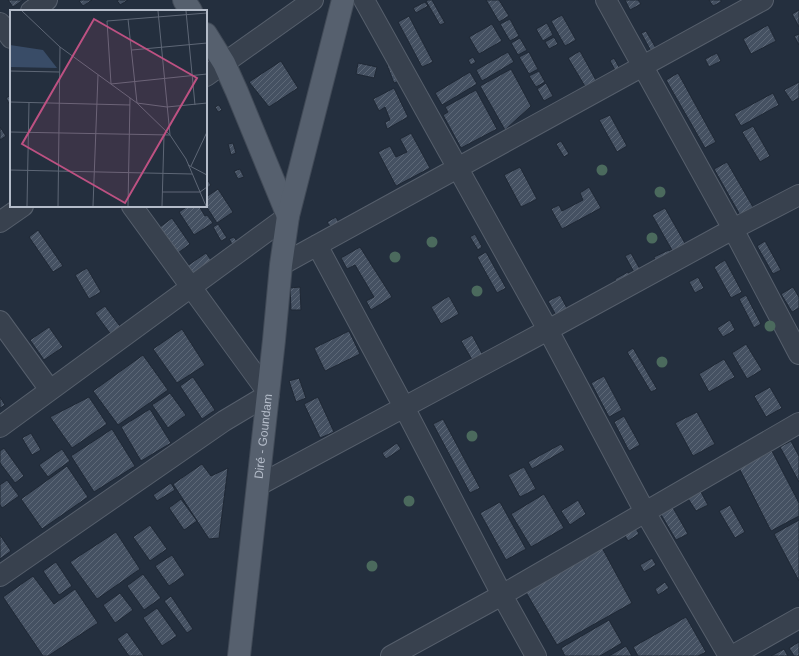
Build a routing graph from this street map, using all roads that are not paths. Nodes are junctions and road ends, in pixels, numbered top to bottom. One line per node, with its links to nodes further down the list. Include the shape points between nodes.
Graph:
1 (47, 0): 8 (street)
2 (184, 0): 9 (main road)
3 (314, 0): 11 (street)
4 (343, 0): 18 (main road, Diré - Goundam)
5 (606, 0): 12 (street)
6 (763, 0): 12 (street)
7 (367, 1): 14 (street)
8 (32, 10)
9 (190, 10)
10 (207, 36): 11 (main road)
11 (224, 63): 13 (street); 18 (main road)
12 (643, 66): 14 (street); 20 (street)
13 (207, 75)
14 (457, 168): 21 (street); 25 (street)
15 (799, 195): 20 (street)
16 (22, 207): 19 (street)
17 (133, 207): 23 (street)
18 (288, 216): 22 (main road, Diré - Goundam); 23 (street)
19 (0, 222)
20 (733, 229): 25 (street); 26 (street)
21 (317, 245): 22 (street); 29 (street)
22 (281, 265): 28 (main road, Diré - Goundam)
23 (191, 287): 27 (street); 28 (street)
24 (0, 321): 27 (street)
25 (548, 330): 29 (street); 33 (street)
26 (799, 354)
27 (50, 390): 31 (street)
28 (268, 394): 32 (main road, Diré - Goundam); 34 (street, via 224,421)
29 (404, 407): 32 (street); 35 (street)
30 (799, 423): 33 (street)
31 (0, 427)
32 (258, 485): 37 (main road, Diré - Goundam)
33 (645, 512): 35 (street); 40 (street)
34 (0, 576)
35 (502, 595): 38 (street); 39 (street)
36 (799, 618): 40 (street)
37 (240, 656)
38 (391, 656)
39 (536, 656)
40 (730, 656)

